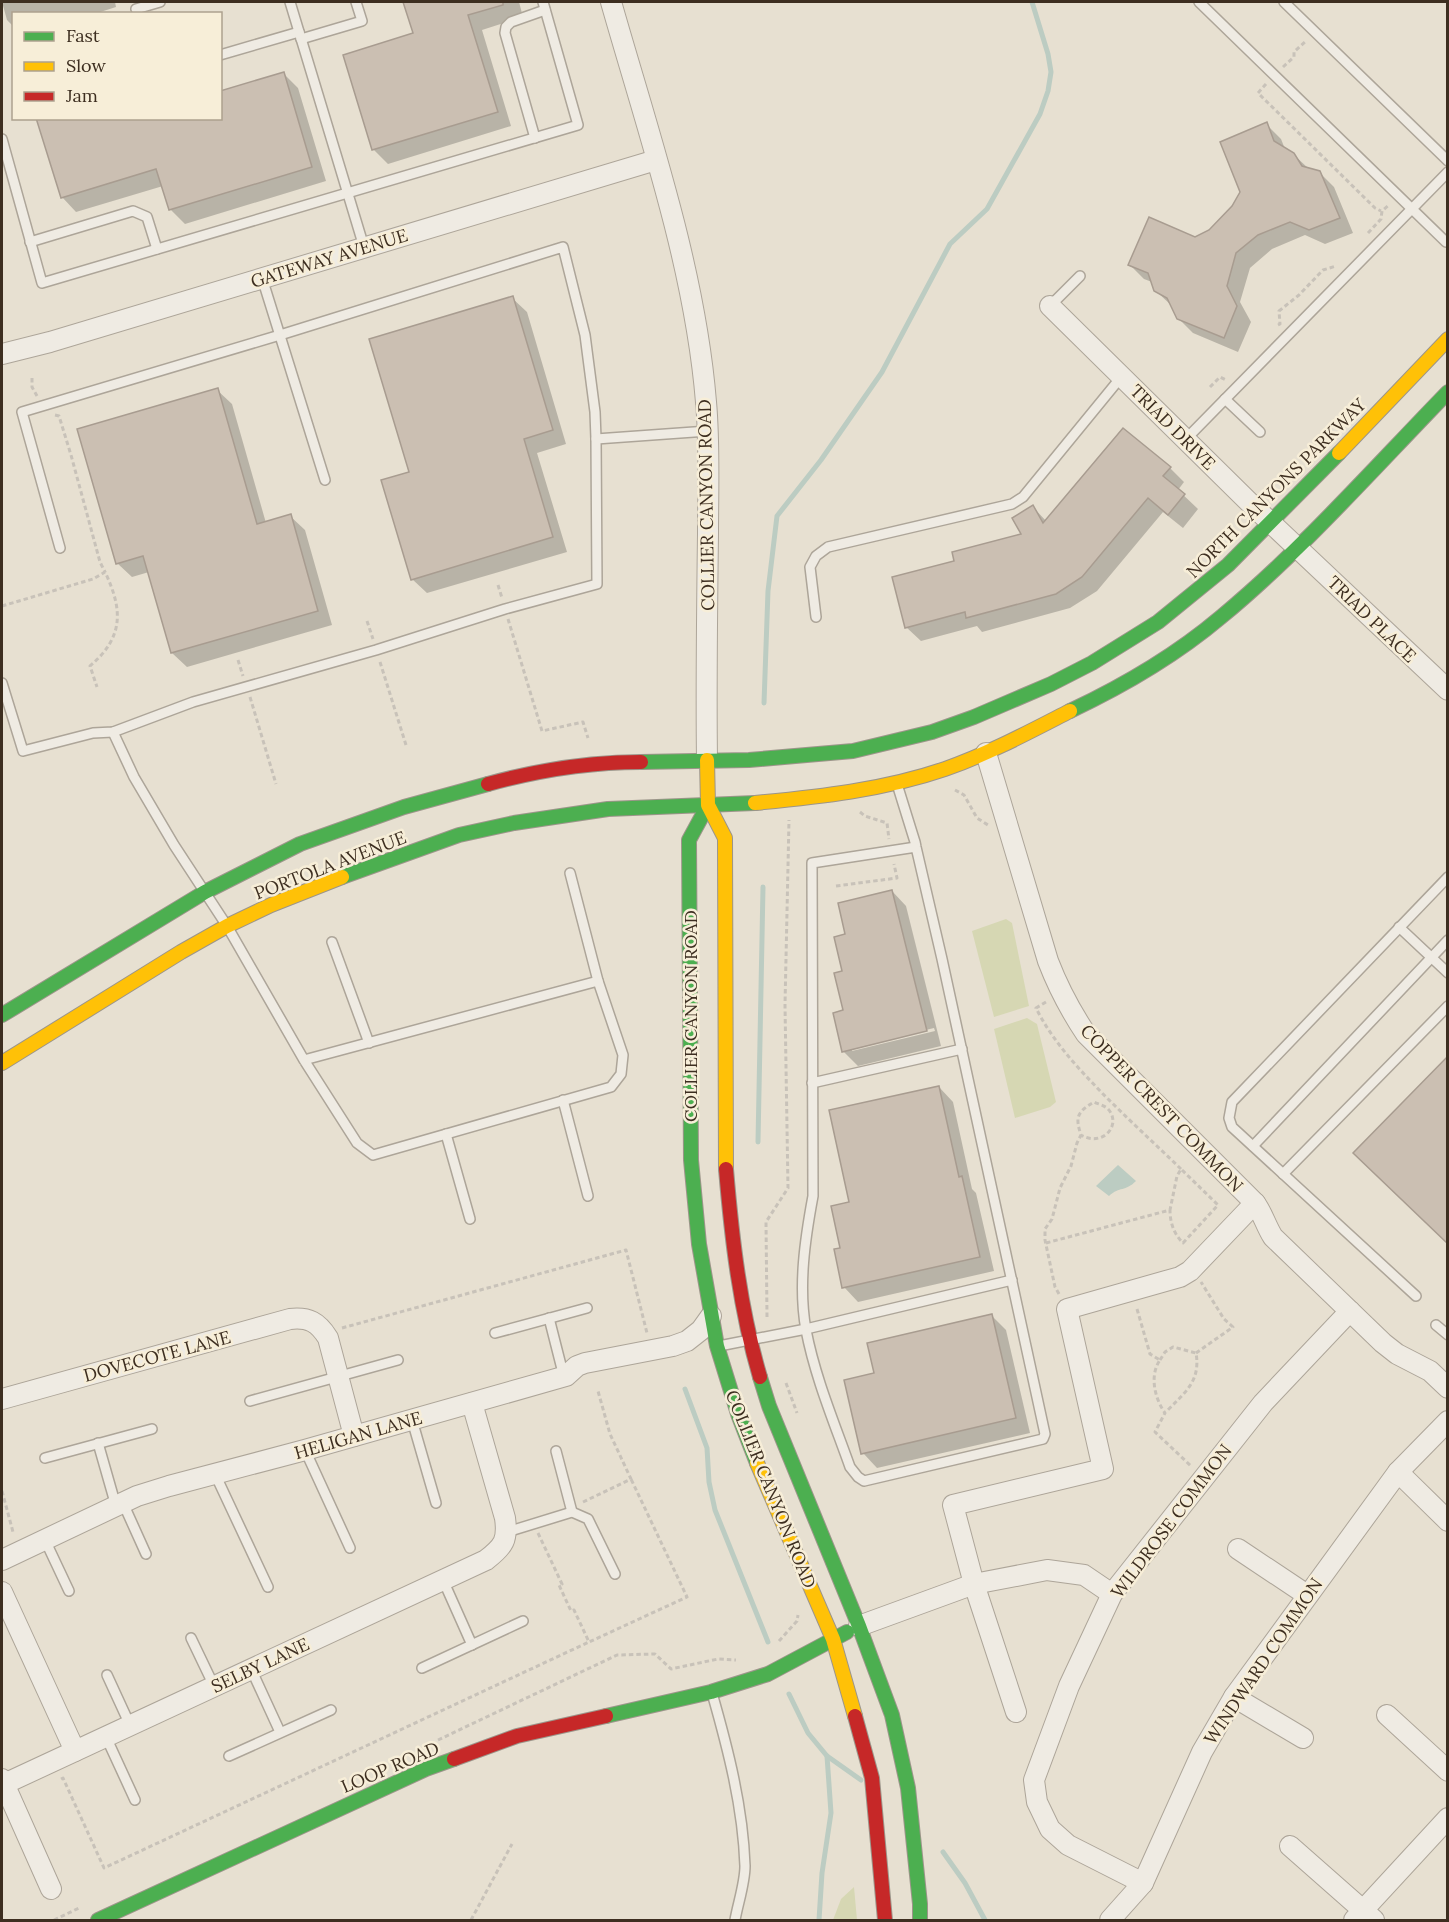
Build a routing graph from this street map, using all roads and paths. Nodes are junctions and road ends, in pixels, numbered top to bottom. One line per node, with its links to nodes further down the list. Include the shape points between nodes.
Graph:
1 (160, 2): 8 (lane)
2 (290, 2): 10 (lane)
3 (356, 2): 10 (lane, via 362,21)
4 (611, 2): 15 (street, COLLIER CANYON ROAD)
5 (1199, 2): 12 (lane)
6 (1284, 2): 9 (lane)
7 (544, 6): 13 (lane, via 511,22 505,33); 13 (lane, via 578,125)
8 (136, 8)
9 (1314, 30): 12 (path); 16 (lane)
10 (300, 35): 11 (lane); 18 (lane)
11 (222, 55)
12 (1275, 75): 20 (lane); 21 (path, via 1258,93)
13 (535, 138): 18 (lane)
14 (2, 139): 23 (lane)
15 (656, 160): 25 (street, GATEWAY AVENUE); 42 (street, COLLIER CANYON ROAD, via 692,299)
16 (1448, 161)
17 (1448, 172): 20 (lane)
18 (348, 193): 25 (lane); 26 (lane)
19 (1389, 206): 21 (path)
20 (1412, 208): 24 (lane); 40 (lane)
21 (1382, 211): 22 (path, via 1381,219)
22 (1367, 234)
23 (30, 242): 26 (lane, via 133,211 147,217); 26 (lane, via 42,283)
24 (1446, 242)
25 (364, 248): 29 (street, GATEWAY AVENUE)
26 (157, 249)
27 (1341, 260): 31 (path, via 1335,267 1323,270 1279,311 1280,324)
28 (1080, 276): 30 (lane)
29 (262, 278): 32 (lane); 34 (street, GATEWAY AVENUE)
30 (1050, 306): 36 (street, TRIAD DRIVE)
31 (1272, 332)
32 (280, 335): 41 (lane); 44 (lane, via 563,247 585,335); 46 (lane)
33 (1448, 339): 47 (main road, NORTH CANYONS PARKWAY)
34 (2, 354)
35 (1233, 373): 38 (path, via 1225,381 1220,377)
36 (1122, 376): 45 (street, TRIAD DRIVE); 54 (lane, via 1023,497 1012,504 828,547 816,556 810,567)
37 (33, 378): 41 (path, via 32,387)
38 (1210, 387)
39 (1448, 392): 48 (main road)
40 (1225, 399): 43 (lane); 45 (lane)
41 (44, 405): 49 (lane, via 22,412); 50 (path, via 50,414 59,416)
42 (708, 431): 44 (lane); 66 (street, COLLIER CANYON ROAD)
43 (1260, 432)
44 (596, 438): 53 (lane, via 597,584)
45 (1186, 440): 47 (street, TRIAD DRIVE)
46 (325, 480)
47 (1271, 522): 48 (street, TRIAD DRIVE); 66 (main road, NORTH CANYONS PARKWAY, via 1228,565 1158,622 1092,663 974,717 891,744 853,751)
48 (1297, 547): 61 (street, TRIAD PLACE); 65 (main road, via 1220,618 1177,650 1106,694)
49 (60, 548)
50 (105, 572): 52 (path); 59 (path, via 118,605 118,617 113,640 90,666)
51 (498, 585): 53 (path)
52 (2, 606)
53 (505, 609): 56 (lane); 63 (path, via 542,731 584,722)
54 (816, 617)
55 (367, 621): 56 (path)
56 (376, 650): 60 (lane); 64 (path)
57 (238, 660): 60 (path)
58 (2, 683): 62 (lane, via 23,751 93,733)
59 (97, 687)
60 (246, 687): 62 (lane); 68 (path)
61 (1448, 690)
62 (114, 732): 74 (lane, via 134,777)
63 (588, 738)
64 (406, 745)
65 (986, 753): 67 (main road); 97 (street, COPPER CREST COMMON, via 1048,961 1070,1010 1106,1055)
66 (707, 760): 70 (main road, COLLIER CANYON ROAD); 74 (main road, PORTOLA AVENUE, via 609,762 561,767 503,780 404,807 300,844)
67 (896, 783): 69 (main road); 71 (lane)
68 (276, 784)
69 (789, 800): 70 (main road); 116 (path, via 785,1005 788,1188 766,1222 768,1315)
70 (708, 805): 75 (main road, PORTOLA AVENUE, via 608,809 459,835 317,886); 108 (main road, COLLIER CANYON ROAD, via 689,840 690,1105 694,1204); 116 (main road, COLLIER CANYON ROAD, via 725,838 725,1159 732,1243)
71 (916, 847): 85 (lane); 88 (lane, via 812,863)
72 (570, 873): 81 (lane)
73 (1448, 877): 76 (lane)
74 (205, 892): 75 (lane); 83 (main road, PORTOLA AVENUE)
75 (227, 926): 86 (lane); 87 (main road, PORTOLA AVENUE)
76 (1399, 927): 79 (lane); 94 (lane, via 1232,1102 1232,1127)
77 (1448, 940): 79 (lane)
78 (332, 942): 84 (lane)
79 (1431, 958): 80 (lane); 94 (lane)
80 (1448, 973)
81 (598, 981): 84 (lane); 89 (lane, via 623,1055 621,1074 611,1087)
82 (1448, 1006): 95 (lane)
83 (2, 1015)
84 (369, 1043): 86 (lane)
85 (962, 1048): 88 (lane); 102 (lane)
86 (304, 1060): 92 (lane, via 357,1143 372,1155)
87 (2, 1063)
88 (812, 1083): 112 (lane, via 813,1196 803,1285)
89 (563, 1100): 92 (lane); 96 (lane)
90 (1114, 1104): 91 (path)
91 (1108, 1110): 93 (path, via 1113,1119 1105,1136 1095,1140); 93 (path, via 1094,1102 1085,1107 1077,1116)
92 (446, 1134): 99 (lane)
93 (1081, 1135): 100 (path, via 1045,1229)
94 (1253, 1146): 95 (lane)
95 (1283, 1174): 104 (lane)
96 (588, 1196)
97 (1255, 1203): 101 (street); 107 (street, COPPER CREST COMMON, via 1274,1238)
98 (1170, 1210): 98 (path, via 1181,1169 1218,1205 1183,1243 1174,1232); 100 (path)
99 (470, 1219)
100 (1046, 1243): 106 (path, via 1055,1287)
101 (1190, 1271): 103 (street); 118 (path, via 1233,1327)
102 (1012, 1280): 112 (lane); 112 (lane, via 1043,1438 864,1481 850,1467)
103 (1131, 1291): 106 (street); 120 (path, via 1150,1354)
104 (1416, 1296)
105 (588, 1308): 109 (lane)
106 (1066, 1309): 154 (street, via 1103,1469 954,1506)
107 (1350, 1311): 123 (street, COPPER CREST COMMON, via 1383,1343 1430,1371); 139 (street, WILDROSE COMMON, via 1263,1403)
108 (711, 1316): 117 (main road, COLLIER CANYON ROAD); 122 (street, HELIGAN LANE, via 687,1341 585,1363)
109 (549, 1318): 113 (lane); 122 (lane)
110 (1436, 1325): 114 (lane)
111 (319, 1327): 115 (path, via 626,1250); 121 (street, via 328,1338); 125 (street, DOVECOTE LANE, via 302,1318 290,1319)
112 (806, 1329): 116 (lane)
113 (495, 1333)
114 (1448, 1335)
115 (649, 1338)
116 (749, 1340): 117 (lane); 161 (main road, COLLIER CANYON ROAD, via 770,1406)
117 (717, 1346): 163 (main road, COLLIER CANYON ROAD, via 753,1454)
118 (1196, 1353): 120 (path, via 1173,1347); 128 (path, via 1195,1378)
119 (399, 1360): 121 (lane)
120 (1160, 1360): 128 (path, via 1154,1386)
121 (338, 1376): 126 (lane); 132 (street)
122 (565, 1376): 127 (street, HELIGAN LANE)
123 (1448, 1388)
124 (598, 1391): 143 (path, via 610,1434 631,1479)
125 (2, 1399)
126 (250, 1401)
127 (472, 1403): 129 (street, HELIGAN LANE); 146 (street)
128 (1165, 1413): 139 (path, via 1155,1432)
129 (412, 1420): 132 (street, HELIGAN LANE); 141 (lane)
130 (1448, 1421): 137 (street, WINDWARD COMMON)
131 (152, 1429): 133 (lane)
132 (354, 1436): 134 (street, HELIGAN LANE)
133 (98, 1443): 136 (lane); 142 (lane)
134 (305, 1450): 138 (street, HELIGAN LANE); 148 (lane)
135 (556, 1451): 143 (lane)
136 (45, 1458)
137 (1398, 1472): 144 (street); 159 (street, WINDWARD COMMON)
138 (215, 1474): 142 (street, HELIGAN LANE, via 137,1496); 155 (lane)
139 (1203, 1477): 158 (street, WILDROSE COMMON)
140 (2, 1491): 145 (path)
141 (436, 1503)
142 (119, 1505): 147 (street, HELIGAN LANE); 150 (lane)
143 (571, 1510): 146 (lane); 152 (lane, via 588,1519)
144 (1448, 1521)
145 (13, 1532)
146 (507, 1532): 153 (street, SELBY LANE, via 500,1549 486,1560)
147 (45, 1540): 151 (street, HELIGAN LANE); 156 (lane)
148 (350, 1548)
149 (1238, 1549): 159 (street)
150 (146, 1554)
151 (2, 1560)
152 (615, 1574)
153 (442, 1580): 165 (lane); 167 (street, SELBY LANE)
154 (974, 1584): 158 (street, via 1047,1570 1084,1575); 161 (street); 173 (street)
155 (268, 1587)
156 (69, 1591)
157 (2, 1592): 179 (street)
158 (1112, 1594): 188 (street, WILDROSE COMMON, via 1069,1686 1034,1780 1037,1802 1050,1830 1068,1845)
159 (1307, 1595): 171 (street, WINDWARD COMMON)
160 (524, 1621): 165 (lane)
161 (859, 1626): 163 (main road, LOOP ROAD); 195 (main road, COLLIER CANYON ROAD, via 892,1715 908,1788)
162 (191, 1638): 169 (lane)
163 (833, 1639): 170 (main road, LOOP ROAD, via 768,1674); 194 (main road, COLLIER CANYON ROAD, via 872,1778)
164 (589, 1642): 183 (path, via 104,1868 63,1778)
165 (472, 1645): 166 (lane)
166 (422, 1668)
167 (251, 1669): 169 (street, SELBY LANE); 176 (lane)
168 (107, 1676): 175 (lane)
169 (214, 1686): 175 (street, SELBY LANE)
170 (711, 1692): 191 (main road, LOOP ROAD, via 517,1736 426,1769); 193 (lane, via 731,1759 741,1826 745,1868)
171 (1234, 1697): 178 (street); 188 (street, WINDWARD COMMON, via 1202,1752)
172 (331, 1710): 176 (lane)
173 (1016, 1712)
174 (1386, 1715): 181 (street)
175 (130, 1725): 177 (street, SELBY LANE)
176 (280, 1732): 180 (lane)
177 (106, 1736): 179 (street, SELBY LANE); 184 (lane)
178 (1302, 1738)
179 (75, 1751): 182 (street, SELBY LANE)
180 (229, 1756)
181 (1448, 1771)
182 (2, 1783): 189 (street)
183 (53, 1783)
184 (135, 1800)
185 (1448, 1818): 190 (street)
186 (512, 1844): 192 (path)
187 (1290, 1846): 190 (street)
188 (1143, 1883): 196 (street, WINDWARD COMMON)
189 (51, 1889)
190 (1364, 1917)
191 (99, 1920)
192 (471, 1920)
193 (735, 1920)
194 (885, 1920)
195 (920, 1920)
196 (1110, 1920)

